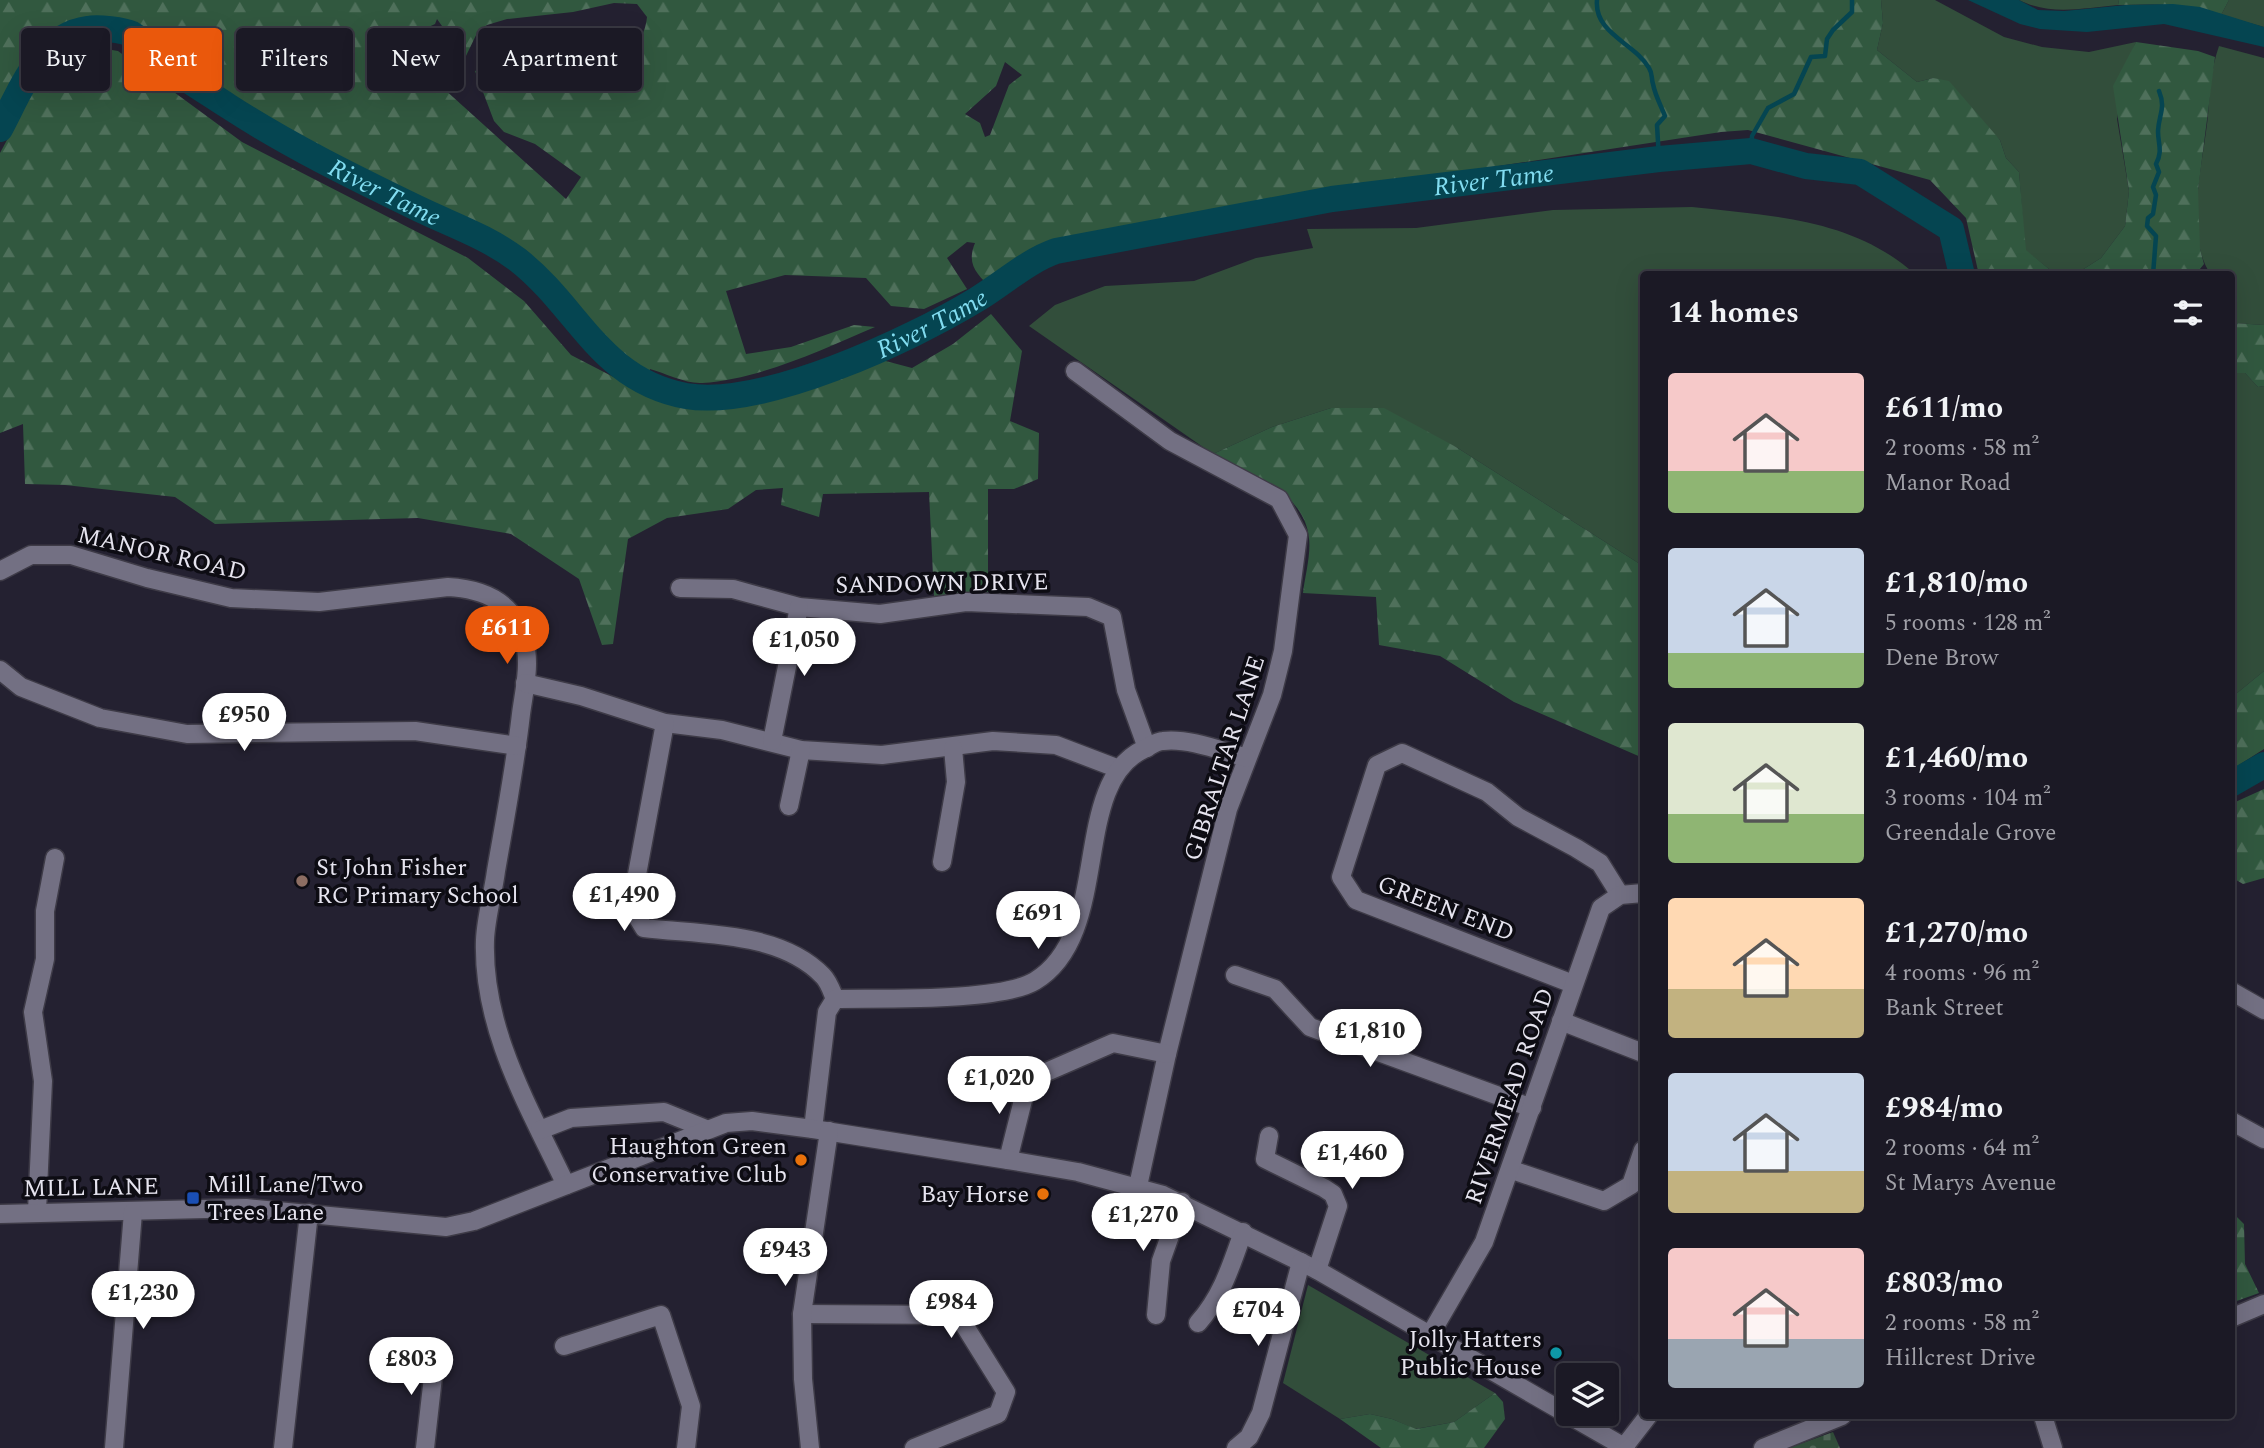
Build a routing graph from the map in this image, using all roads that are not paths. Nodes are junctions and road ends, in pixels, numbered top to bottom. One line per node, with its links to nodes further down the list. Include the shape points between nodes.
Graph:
1 (1075, 371): 13 (street, GIBRALTAR LANE, via 1170,441 1279,499 1298,535 1283,651 1272,695)
2 (0, 571): 6 (street, MANOR ROAD, via 31,555 71,555 231,598 319,602 467,588 501,600 511,612 524,640)
3 (680, 588): 4 (street, SANDOWN DRIVE, via 733,589)
4 (799, 607): 8 (street); 11 (street, SANDOWN DRIVE, via 880,614 966,602 1087,607 1112,617 1126,690)
5 (0, 670): 9 (street, via 21,687 100,718 187,734 415,731)
6 (525, 683): 7 (street); 9 (street, MANOR ROAD)
7 (665, 723): 8 (street); 23 (street, via 631,907 644,928 765,943 825,977)
8 (772, 741): 12 (street)
9 (517, 746): 31 (street, MANOR ROAD, via 485,939 490,991 504,1054)
10 (953, 748): 12 (street, via 882,755); 14 (street, via 993,741 1056,745); 17 (street, via 956,782)
11 (1147, 748): 13 (street, via 1162,740); 14 (street, via 1128,756)
12 (801, 750): 15 (street)
13 (1247, 758): 27 (street, GIBRALTAR LANE, via 1228,809)
14 (1118, 769): 23 (street, via 1109,782 1078,923 1064,953 1037,980 1008,993)
15 (789, 806)
16 (55, 858): 41 (street, via 44,911 45,960 33,1012 43,1081)
17 (942, 862)
18 (1640, 893): 19 (street)
19 (1620, 895): 21 (street, RIVERMEAD ROAD, via 1601,908); 21 (street, GREEN END, via 1600,863 1518,817 1487,792 1402,753 1377,765 1341,877 1356,900)
20 (1235, 975): 28 (street, via 1276,989 1310,1027)
21 (1573, 984): 25 (street, RIVERMEAD ROAD)
22 (2235, 993): 24 (street)
23 (835, 999): 32 (street, via 827,1012)
24 (2264, 1010)
25 (1561, 1021): 26 (street); 28 (street, RIVERMEAD ROAD)
26 (1640, 1052)
27 (1167, 1055): 35 (street, via 1113,1043 1028,1080); 39 (street, GIBRALTAR LANE)
28 (1532, 1108): 37 (street, RIVERMEAD ROAD)
29 (2235, 1123): 34 (street)
30 (706, 1129): 31 (street, via 664,1112 571,1118); 32 (street, MILL LANE, via 752,1121); 38 (street, MILL LANE)
31 (540, 1130): 38 (street, MANOR ROAD)
32 (821, 1130): 35 (street, MILL LANE); 48 (street)
33 (1269, 1136): 46 (street, via 1265,1159 1324,1188 1338,1206)
34 (2264, 1139)
35 (1008, 1160): 39 (street, MILL LANE)
36 (1640, 1160): 37 (street, via 1632,1185 1604,1201)
37 (1512, 1170): 52 (street, RIVERMEAD ROAD, via 1484,1242)
38 (566, 1185): 43 (street, MILL LANE, via 446,1227)
39 (1138, 1186): 40 (street, MILL LANE)
40 (1182, 1202): 45 (street, MILL LANE); 49 (street, via 1161,1261)
41 (37, 1211): 42 (street, MILL LANE); 44 (street, MILL LANE)
42 (133, 1212): 43 (street, MILL LANE, via 246,1208); 60 (street)
43 (309, 1213): 61 (street)
44 (0, 1214)
45 (1243, 1232): 46 (street, MILL LANE); 51 (street, via 1224,1284)
46 (1309, 1266): 52 (street, MILL LANE); 58 (street)
47 (2264, 1304): 50 (street)
48 (802, 1314): 64 (street); 65 (street, via 958,1315 1006,1392 998,1414)
49 (1156, 1315)
50 (2235, 1316)
51 (1198, 1323)
52 (1430, 1335): 59 (street, MILL LANE)
53 (564, 1346): 63 (street, via 661,1315 691,1406)
54 (436, 1350): 62 (street)
55 (1646, 1419): 59 (street)
56 (1835, 1419): 66 (street)
57 (2044, 1419): 67 (street)
58 (1248, 1444)
59 (1625, 1447)
60 (114, 1448)
61 (283, 1448)
62 (425, 1448)
63 (687, 1448)
64 (810, 1448)
65 (914, 1448)
66 (1763, 1448)
67 (2053, 1448)

